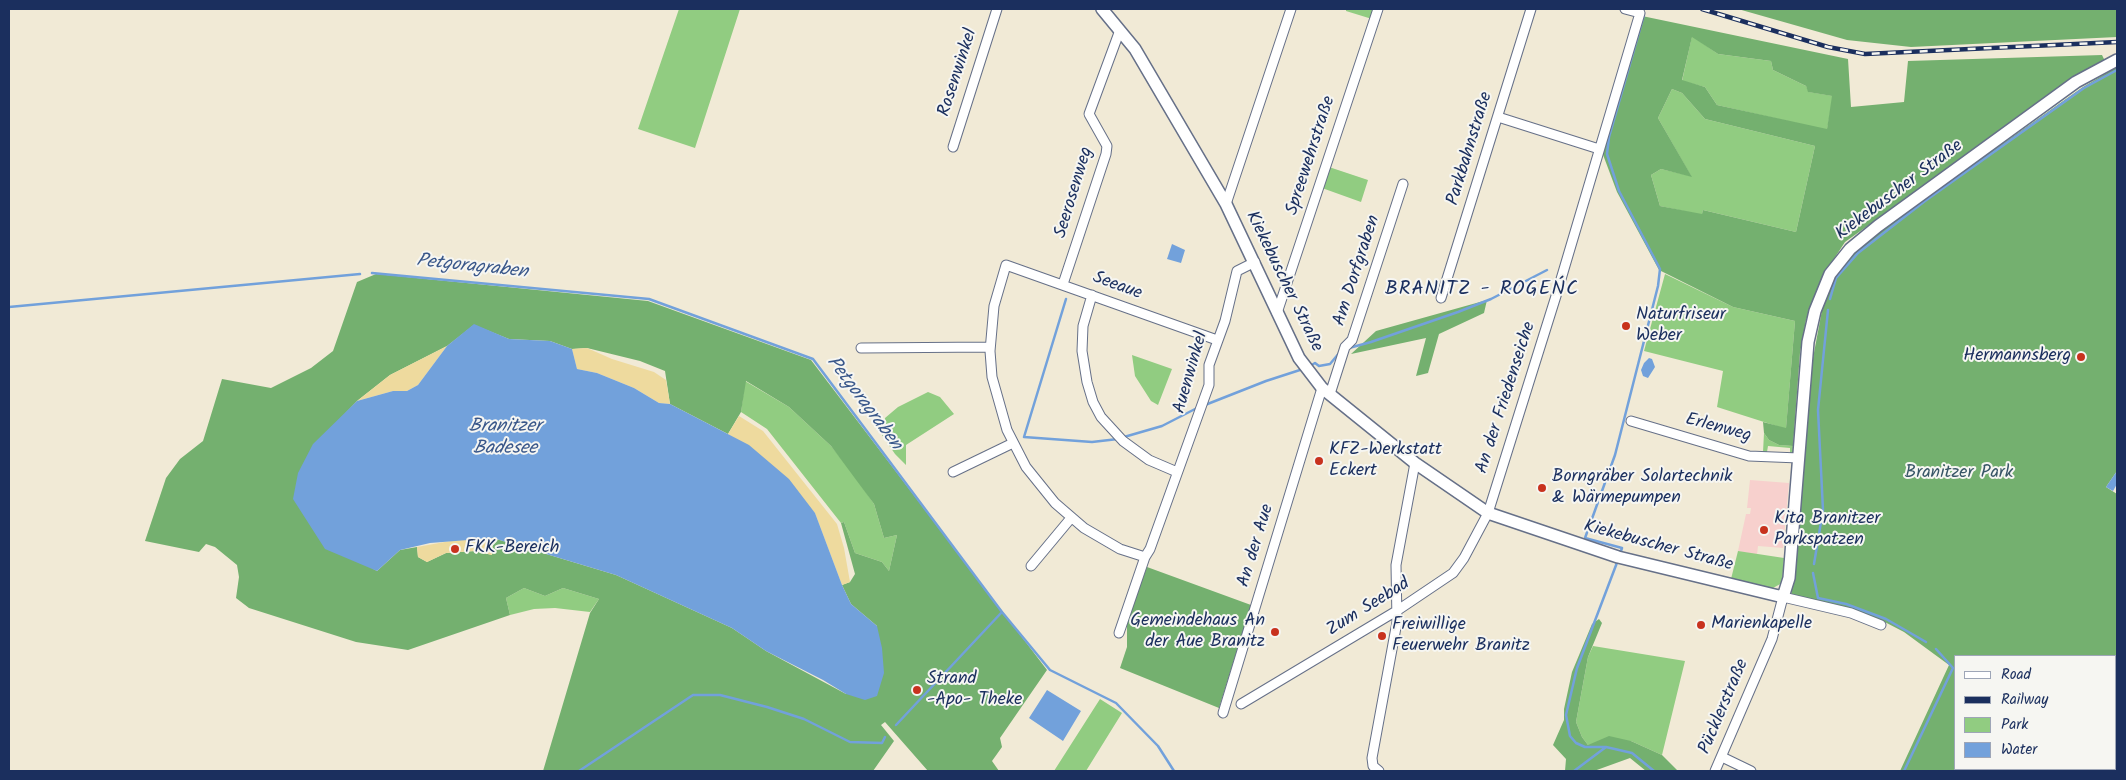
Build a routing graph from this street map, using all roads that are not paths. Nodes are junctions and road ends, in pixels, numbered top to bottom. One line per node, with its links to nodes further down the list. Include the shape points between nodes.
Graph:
1 (997, 9): 10 (street, Rosenwinkel)
2 (1102, 9): 7 (street, Kiekebuscher Straße)
3 (1291, 9): 13 (street)
4 (1378, 9): 18 (street, Spreewehrstraße)
5 (1531, 9): 9 (street, Parkbahnstraße)
6 (1625, 9): 11 (street, An der Friedenseiche, via 1640,13)
7 (1120, 30): 13 (street, Kiekebuscher Straße, via 1135,49); 15 (street, Seerosenweg, via 1089,114 1107,146 1106,154)
8 (2117, 60): 25 (street, Kiekebuscher Straße, via 2076,82 1878,226 1839,261 1823,289 1810,328)
9 (1498, 117): 11 (street); 17 (street, Parkbahnstraße)
10 (953, 147)
11 (1600, 149): 29 (street, An der Friedenseiche)
12 (1403, 184): 22 (street, Am Dorfgraben, via 1352,340 1345,347)
13 (1226, 204): 14 (street, Kiekebuscher Straße)
14 (1255, 262): 18 (street, Kiekebuscher Straße); 19 (street, Auenwinkel, via 1237,271 1225,322)
15 (1063, 284): 16 (street, Seeaue); 20 (street, Seeaue, via 1006,265 994,306)
16 (1092, 295): 19 (street, Seeaue); 28 (street, via 1083,326 1084,366 1093,402 1101,417 1120,438 1144,457)
17 (1441, 298)
18 (1277, 313): 22 (street, Kiekebuscher Straße, via 1299,358)
19 (1217, 340): 28 (street, Auenwinkel, via 1209,365 1209,385)
20 (990, 347): 21 (street); 24 (street, via 994,384)
21 (861, 348)
22 (1326, 391): 26 (street, Kiekebuscher Straße); 38 (street, An der Aue)
23 (1632, 421): 25 (street, Erlenweg, via 1749,456)
24 (1013, 443): 27 (street); 30 (street, via 1040,486)
25 (1799, 458): 33 (street, Kiekebuscher Straße, via 1789,578)
26 (1415, 463): 29 (street, Kiekebuscher Straße); 34 (street, via 1396,565)
27 (953, 472)
28 (1177, 472): 31 (street, Auenwinkel)
29 (1488, 514): 33 (street, Kiekebuscher Straße, via 1618,557); 34 (street, Zum Seebad, via 1453,573)
30 (1071, 518): 31 (street, via 1120,549); 32 (street)
31 (1146, 557): 36 (street, Auenwinkel)
32 (1030, 566)
33 (1783, 597): 35 (street, via 1851,613); 39 (street, Pücklerstraße, via 1772,639)
34 (1398, 610): 37 (street, Zum Seebad); 40 (street, via 1372,758)
35 (1880, 625)
36 (1119, 633)
37 (1241, 704)
38 (1223, 713)
39 (1722, 757): 41 (street, Pücklerstraße); 42 (street)
40 (1378, 771)
41 (1715, 771)
42 (1751, 771)

